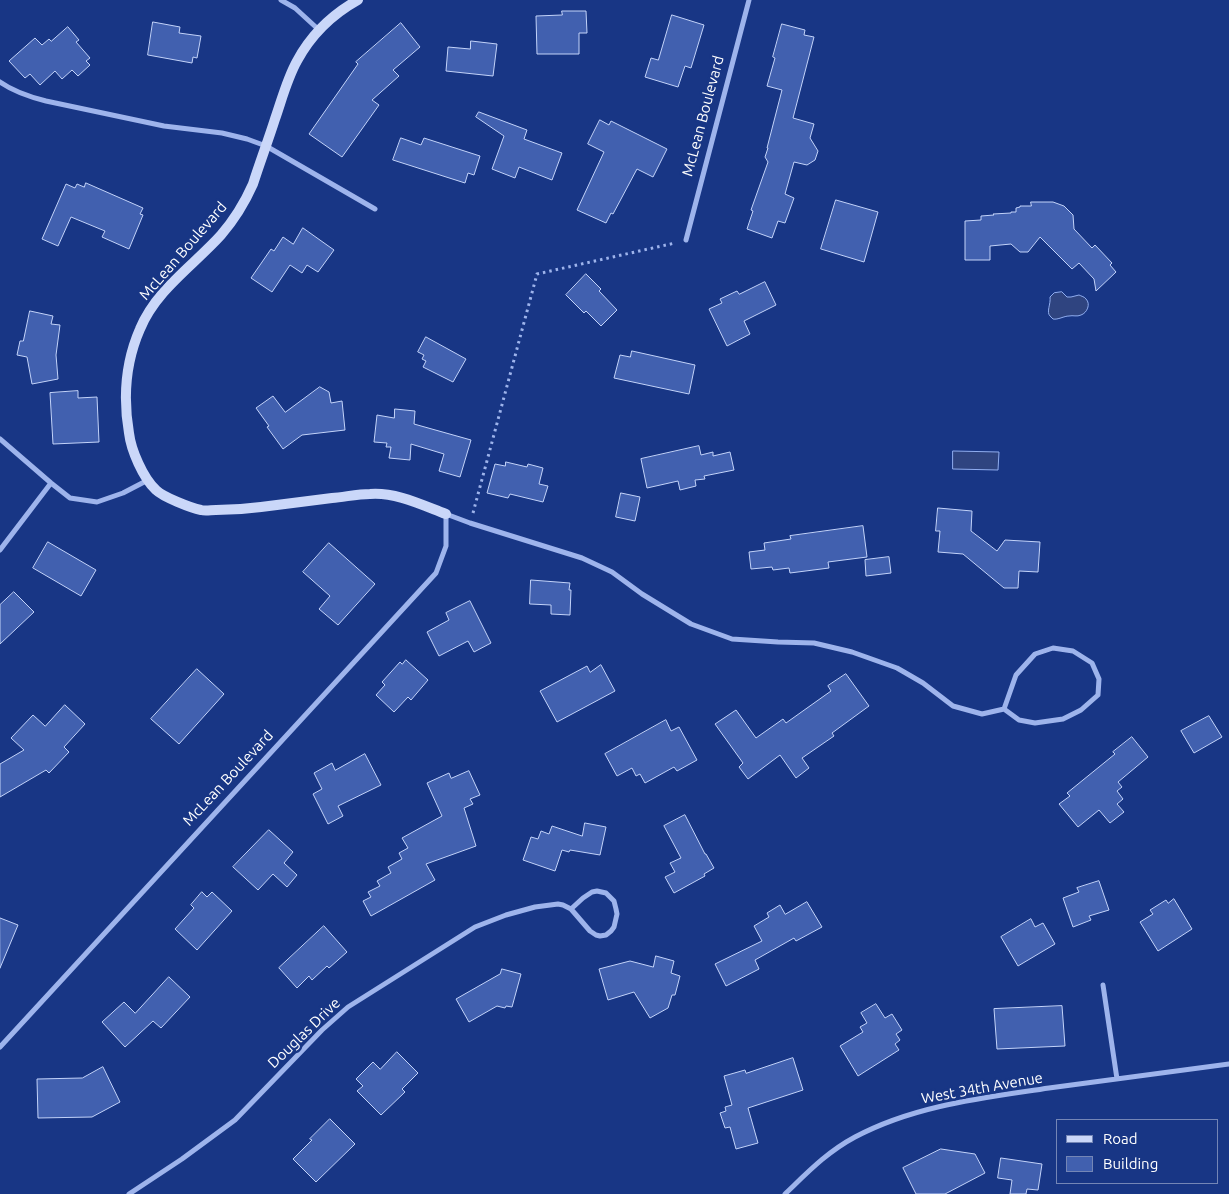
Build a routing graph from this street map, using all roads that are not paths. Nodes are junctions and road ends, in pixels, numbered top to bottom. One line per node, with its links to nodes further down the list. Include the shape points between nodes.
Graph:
1 (281, 0): 4 (street)
2 (358, 0): 4 (street, McLean Boulevard, via 333,16)
3 (749, 0): 8 (street, McLean Boulevard)
4 (319, 30): 6 (street, McLean Boulevard, via 288,80)
5 (0, 82): 6 (street, via 46,101 164,126 228,134)
6 (266, 146): 7 (street); 10 (street, McLean Boulevard, via 250,191 233,219 163,292 140,329 125,394 126,420 131,445)
7 (375, 209)
8 (686, 240)
9 (0, 439): 11 (street)
10 (148, 479): 11 (street, via 98,502 70,498); 12 (street, McLean Boulevard, via 163,495 201,510 239,510 371,494 396,496)
11 (51, 483): 13 (street)
12 (446, 514): 14 (street, McLean Boulevard, via 582,558 612,572 691,624 732,639 814,643 852,652 897,668 953,706 982,714); 17 (street, McLean Boulevard, via 446,546 436,573)
13 (0, 550)
14 (1004, 709): 14 (street, via 1016,675 1035,654 1053,648 1073,651 1092,663 1100,679 1098,695 1081,710 1063,719 1027,722)
15 (571, 909): 15 (street, via 592,892 606,893 614,901 616,909 614,927 606,935 596,935); 20 (street, Douglas Drive, via 558,904 536,907 475,927 348,1007 235,1120)
16 (1103, 985): 19 (street)
17 (0, 1047)
18 (1229, 1064): 19 (street, West 34th Avenue)
19 (1117, 1079): 21 (street, West 34th Avenue, via 973,1099 889,1121 855,1137 823,1158)
20 (129, 1194)
21 (785, 1194)

